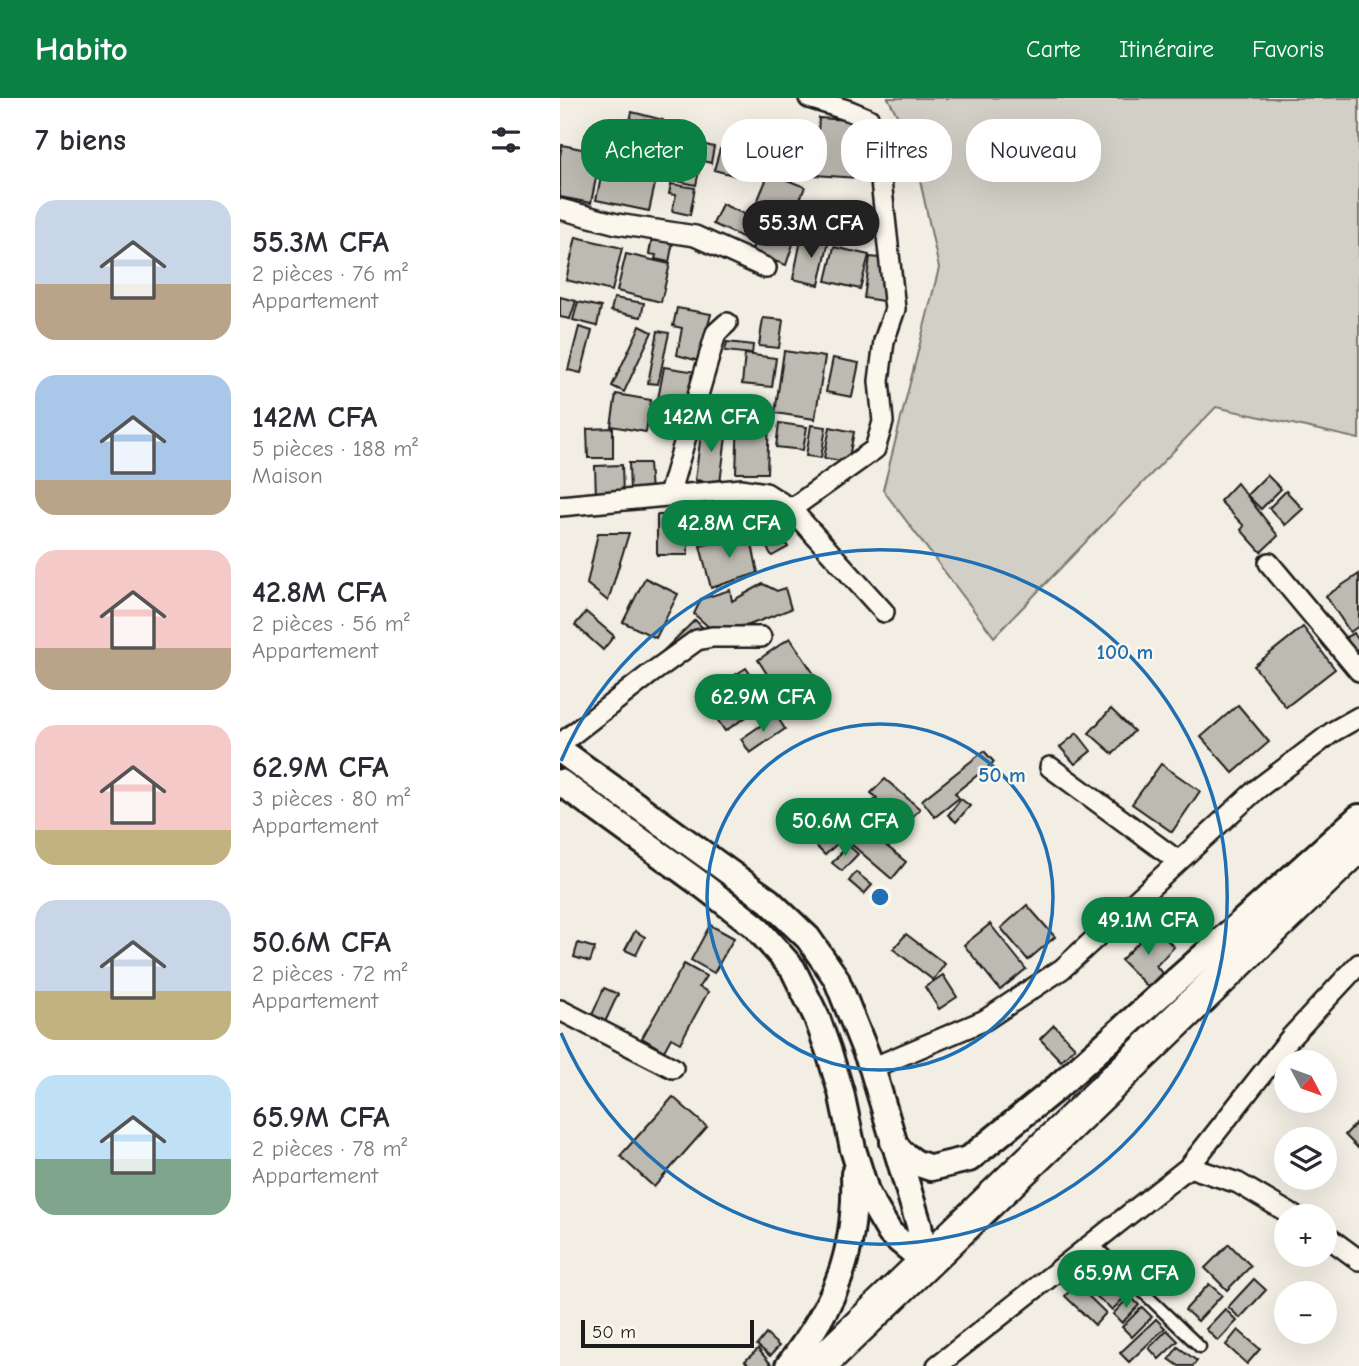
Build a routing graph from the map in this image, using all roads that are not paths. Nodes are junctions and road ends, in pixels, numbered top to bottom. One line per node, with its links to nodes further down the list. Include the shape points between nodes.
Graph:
1 (809, 98): 7 (street, via 869,119 876,135 895,309 884,341 879,381 883,422 875,449)
2 (560, 209): 3 (street, via 617,225 695,236)
3 (766, 268)
4 (727, 323): 5 (street, via 716,333)
5 (669, 495): 6 (street); 7 (street, via 742,488 766,493)
6 (560, 506)
7 (791, 509): 9 (street)
8 (1269, 563): 11 (street)
9 (884, 612)
10 (761, 637): 13 (street, via 697,640)
11 (1359, 671)
12 (1359, 717): 19 (street, via 1256,790)
13 (560, 744)
14 (560, 750): 23 (street, via 769,901 808,938 836,978)
15 (1050, 767): 19 (street)
16 (560, 782): 25 (street, via 755,926 793,968 829,1052)
17 (1359, 817): 24 (street, via 1055,1089 969,1158 931,1168 902,1153)
18 (1359, 845): 31 (highway)
19 (1178, 861): 23 (street, via 1062,969 1031,991 985,1020)
20 (1359, 964): 26 (street, via 1291,1037)
21 (560, 1010): 22 (street)
22 (673, 1068)
23 (872, 1068): 24 (street)
24 (892, 1140): 31 (street, via 919,1225)
25 (853, 1149): 31 (street, via 867,1194 890,1233); 33 (street, via 855,1201 850,1244 833,1298)
26 (1189, 1167): 27 (street, via 1238,1182); 28 (street)
27 (1274, 1204)
28 (1092, 1243): 32 (lane); 35 (street)
29 (1337, 1244): 30 (street)
30 (1359, 1260)
31 (925, 1262): 34 (highway)
32 (1200, 1347)
33 (788, 1366)
34 (817, 1366)
35 (937, 1366)

